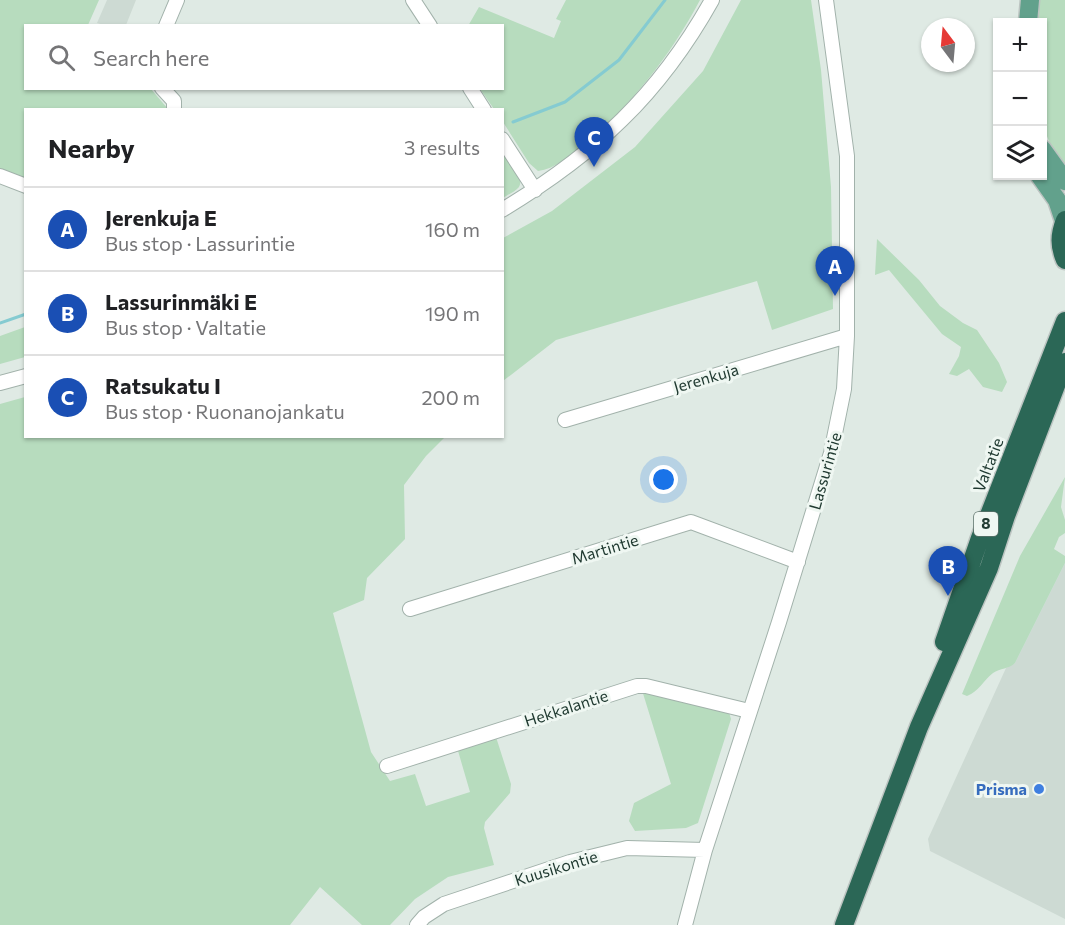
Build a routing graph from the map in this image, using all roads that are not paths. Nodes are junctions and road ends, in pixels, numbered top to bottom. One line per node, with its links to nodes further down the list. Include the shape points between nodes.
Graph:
1 (177, 0): 9 (street)
2 (413, 0): 10 (street)
3 (711, 0): 21 (street, via 661,78 629,114 586,154)
4 (826, 0): 26 (street, Lassurintie, via 847,156)
5 (1024, 0): 7 (main road)
6 (1030, 0): 8 (main road)
7 (1026, 18)
8 (1028, 18)
9 (167, 24)
10 (429, 24)
11 (164, 90): 13 (street, via 174,101)
12 (471, 90): 14 (street)
13 (174, 108)
14 (483, 108)
15 (504, 142): 21 (street)
16 (1047, 156): 19 (main road)
17 (0, 176): 20 (street)
18 (1043, 180): 23 (main road)
19 (1065, 181)
20 (24, 185)
21 (535, 190): 22 (street)
22 (504, 209)
23 (1065, 221): 24 (highway, via 1060,235)
24 (1065, 260)
25 (1065, 321): 34 (highway, Valtatie / 8, via 980,538)
26 (847, 336): 30 (street, Jerenkuja); 31 (street, Lassurintie, via 837,432)
27 (1065, 362): 34 (highway, Valtatie / 8, via 989,568)
28 (24, 377): 29 (street)
29 (0, 383)
30 (565, 420)
31 (798, 562): 32 (street, Martintie, via 691,522); 33 (street, Lassurintie)
32 (410, 609)
33 (749, 711): 35 (street, Hekkalantie, via 637,686); 36 (street, Lassurintie)
34 (919, 727): 39 (highway, Valtatie / 8)
35 (387, 766)
36 (705, 850): 37 (street, Kuusikontie, via 627,848 570,862 444,904); 38 (street, Lassurintie)
37 (417, 925)
38 (685, 925)
39 (844, 925)

